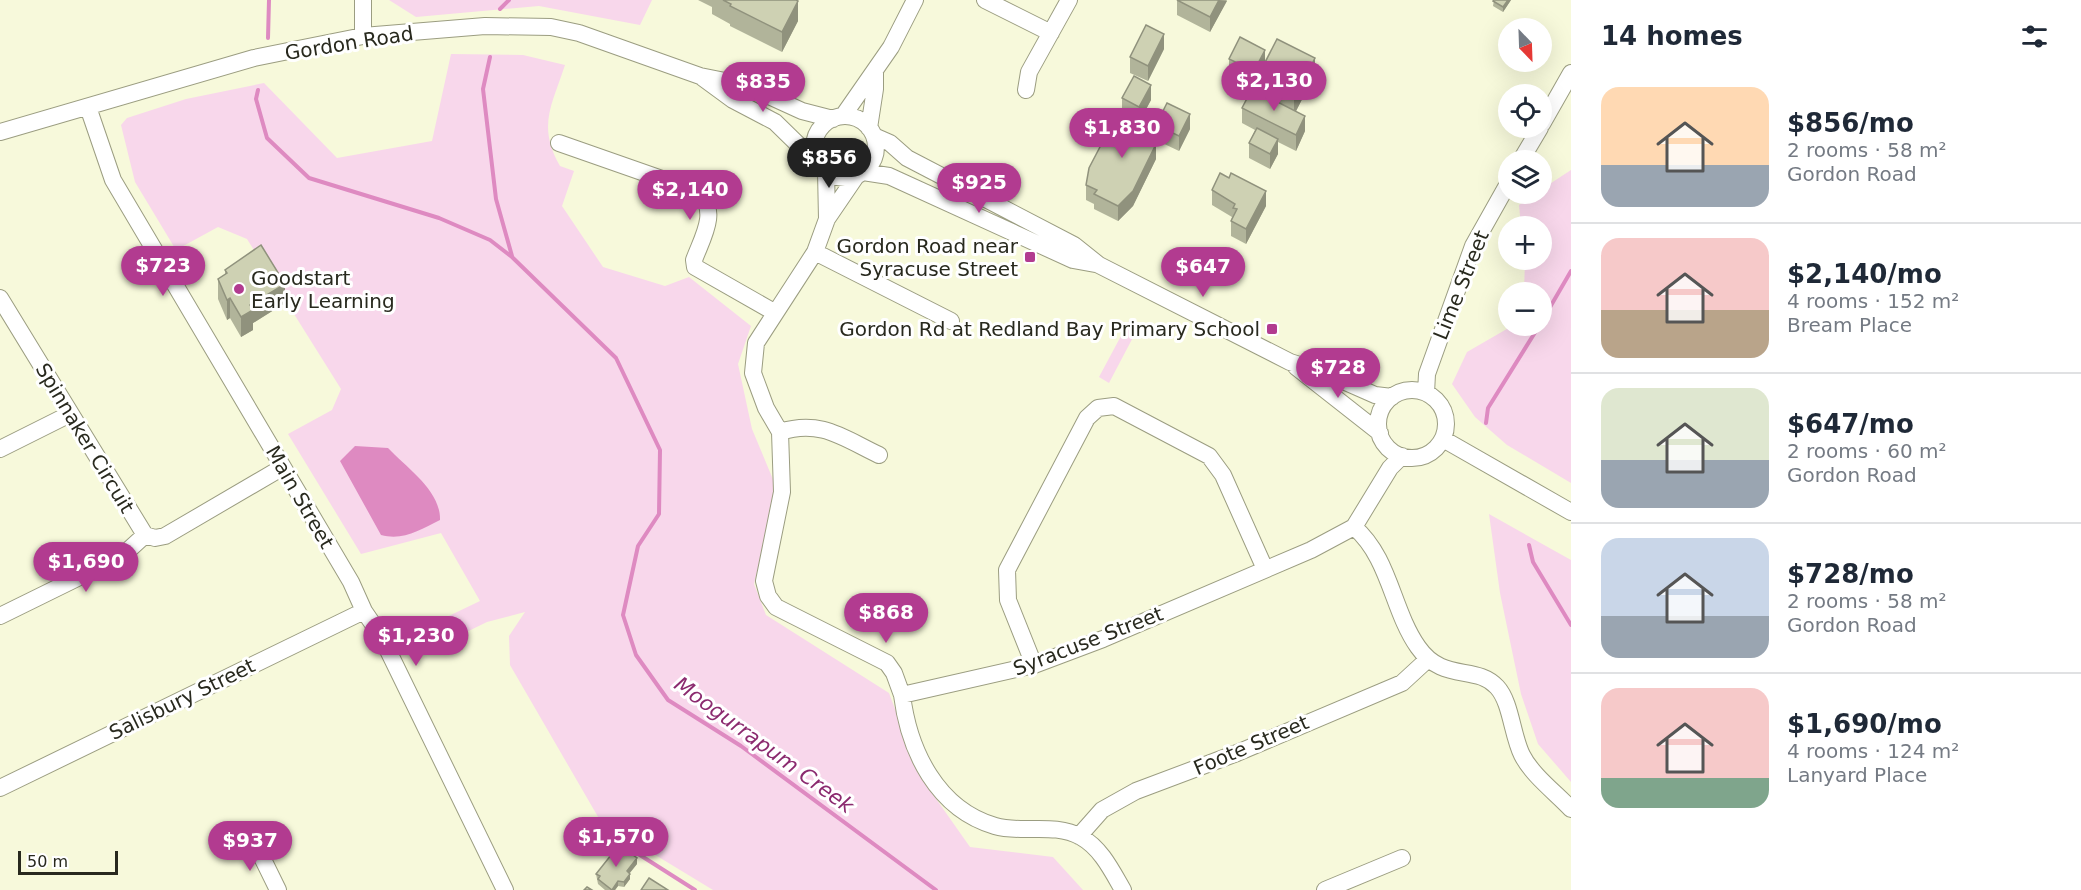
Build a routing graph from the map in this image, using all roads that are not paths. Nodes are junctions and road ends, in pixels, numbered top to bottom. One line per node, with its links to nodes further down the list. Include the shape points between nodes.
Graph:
1 (363, 0): 6 (street)
2 (915, 0): 7 (street)
3 (985, 0): 5 (street)
4 (1069, 0): 5 (street)
5 (1051, 33): 10 (street, via 1029,72)
6 (363, 36): 9 (street, Gordon Road, via 485,26 551,27 611,43); 11 (street, Gordon Road, via 254,58)
7 (875, 71): 13 (street); 15 (street)
8 (1571, 74): 12 (street)
9 (700, 76): 13 (street, Gordon Road, via 745,85 791,107); 17 (street, Gordon Road, via 733,100 775,122)
10 (1026, 90)
11 (88, 107): 14 (street, Gordon Road); 36 (street, Main Street, via 113,180)
12 (1552, 107)
13 (838, 117): 15 (street, via 853,117); 17 (street, via 825,124 815,140 816,158)
14 (0, 132)
15 (872, 132): 18 (street, via 874,156); 22 (street, via 907,158 1074,245)
16 (559, 143): 24 (street, via 699,192 707,202 710,216 695,267)
17 (823, 169): 18 (street, via 841,178); 20 (street)
18 (860, 174): 20 (street); 22 (street, via 888,176 1073,260)
19 (1498, 202): 27 (street, Lime Street, via 1473,246 1427,374)
20 (827, 219): 21 (street)
21 (815, 252): 24 (street); 25 (street)
22 (1099, 265): 26 (street)
23 (0, 298): 29 (street, Spinnaker Circuit)
24 (774, 312): 30 (street, via 756,344 753,373)
25 (951, 321)
26 (1290, 362): 28 (street, via 1375,395); 31 (street)
27 (1426, 393): 28 (street, via 1408,390); 32 (street, via 1437,400 1444,412)
28 (1392, 397): 31 (street, via 1380,413)
29 (70, 414): 33 (street); 39 (street, Spinnaker Circuit)
30 (780, 432): 34 (street, via 795,427 818,427); 45 (street, via 782,492 764,580 768,596 776,607 887,663)
31 (1380, 433): 35 (street, via 1388,447)
32 (1443, 439): 35 (street, via 1425,455); 37 (street)
33 (0, 449)
34 (879, 455)
35 (1402, 456): 38 (street, via 1390,468)
36 (283, 467): 39 (street, Spinnaker Circuit, via 165,536 154,538); 41 (street, Main Street)
37 (1571, 512)
38 (1354, 527): 40 (street, Syracuse Street); 43 (street, via 1371,543 1412,639)
39 (145, 534): 42 (street, via 122,556)
40 (1264, 569): 44 (street, Syracuse Street); 44 (street, via 1223,475 1209,456 1114,406 1098,408 1087,418 1007,570 1008,600)
41 (364, 611): 46 (street, Salisbury Street); 52 (street, Main Street, via 381,636)
42 (0, 616)
43 (1426, 660): 47 (street, via 1447,671 1484,677 1497,687 1523,758); 48 (street, Foote Street, via 1402,683 1136,791 1102,810)
44 (1034, 665): 45 (street, Syracuse Street)
45 (902, 695): 48 (street, via 905,717 922,766 955,807 995,826 1058,830)
46 (0, 788)
47 (1571, 809)
48 (1079, 836): 53 (street, via 1109,864)
49 (253, 839): 51 (street)
50 (1402, 858): 54 (street)
51 (278, 890)
52 (506, 890)
53 (1123, 890)
54 (1325, 890)

